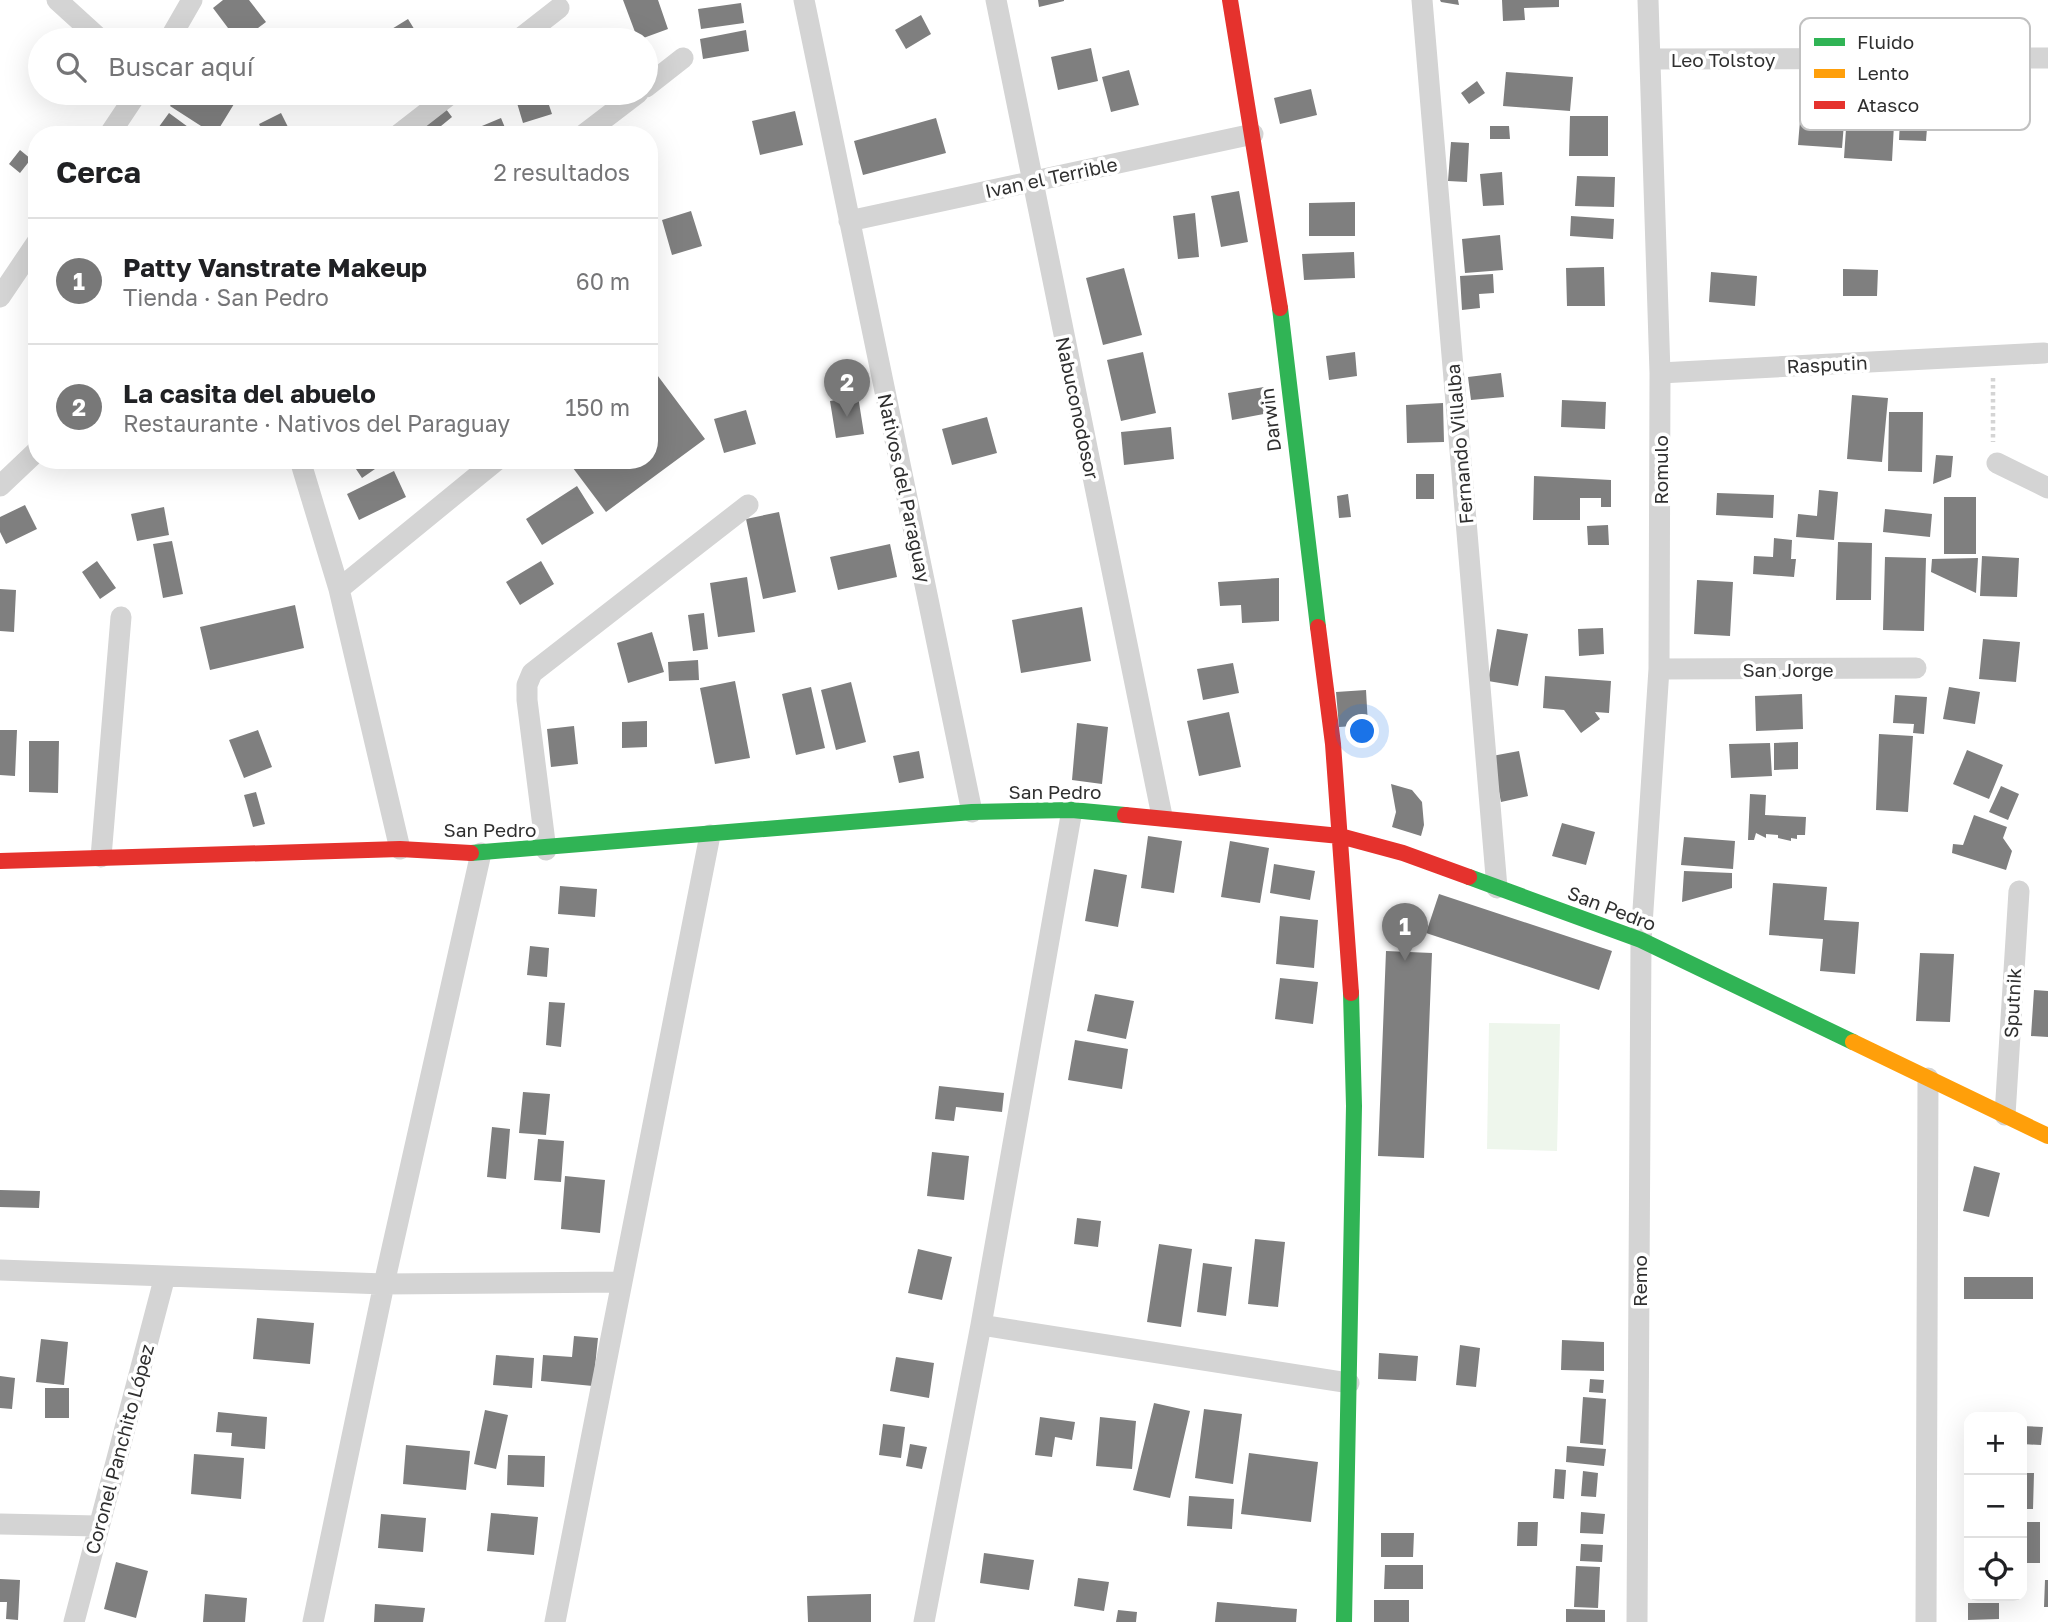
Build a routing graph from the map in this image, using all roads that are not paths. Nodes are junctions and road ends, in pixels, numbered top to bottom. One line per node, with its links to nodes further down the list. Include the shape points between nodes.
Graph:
1 (57, 0): 9 (street)
2 (192, 0): 10 (street)
3 (804, 0): 26 (street, Nativos del Paraguay)
4 (996, 0): 25 (street, Nabuconodosor)
5 (1230, 0): 24 (main road, Darwin)
6 (1422, 0): 52 (street, Fernando Villalba)
7 (1648, 0): 15 (street, Romulo)
8 (559, 8): 11 (street)
9 (88, 28)
10 (176, 28)
11 (533, 28)
12 (683, 58): 17 (street)
13 (2030, 58): 14 (street, Leo Tolstoy)
14 (2048, 58)
15 (1650, 59): 16 (street, Leo Tolstoy); 30 (street, Romulo)
16 (1800, 59)
17 (658, 78)
18 (129, 105): 21 (street)
19 (437, 105): 22 (street)
20 (622, 105): 23 (street)
21 (115, 126)
22 (410, 126)
23 (595, 126)
24 (1253, 134): 25 (street, Ivan el Terrible); 46 (main road, Darwin, via 1278,282)
25 (1031, 181): 26 (street, Ivan el Terrible); 44 (street, Nabuconodosor)
26 (849, 221): 43 (street, Nativos del Paraguay)
27 (28, 255): 28 (street)
28 (0, 297)
29 (2044, 353): 30 (street, Rasputin)
30 (1660, 373): 41 (street, Romulo)
31 (28, 460): 35 (street)
32 (1997, 463): 36 (street)
33 (303, 469): 38 (street)
34 (485, 469): 38 (street)
35 (0, 486)
36 (2048, 488)
37 (748, 505): 48 (street, via 532,673 527,700)
38 (339, 589): 47 (street)
39 (121, 617): 50 (street)
40 (1916, 668): 41 (street, San Jorge)
41 (1659, 669): 54 (street, Romulo)
42 (1072, 810): 43 (main road, San Pedro); 44 (main road, San Pedro); 62 (street)
43 (972, 812): 45 (main road, San Pedro)
44 (1162, 816): 46 (main road, San Pedro)
45 (710, 835): 48 (main road, San Pedro); 60 (street)
46 (1340, 836): 52 (main road, San Pedro, via 1403,853); 63 (main road, Darwin, via 1354,1106)
47 (400, 849): 49 (main road, San Pedro); 50 (main road, San Pedro)
48 (546, 850): 49 (main road, San Pedro)
49 (481, 853): 61 (street)
50 (101, 858): 51 (main road, San Pedro)
51 (0, 861)
52 (1497, 888): 54 (main road, San Pedro)
53 (2019, 891): 56 (street, Sputnik)
54 (1641, 940): 55 (main road, San Pedro); 71 (street, Remo)
55 (1928, 1078): 56 (main road, San Pedro); 72 (street)
56 (2005, 1115): 57 (main road, San Pedro)
57 (2048, 1136)
58 (0, 1270): 59 (street)
59 (165, 1276): 61 (street); 65 (street, Coronel Panchito López)
60 (622, 1282): 61 (street); 68 (street)
61 (384, 1284): 67 (street)
62 (981, 1325): 63 (street); 69 (street)
63 (1349, 1383): 70 (main road, Darwin)
64 (0, 1524): 65 (street)
65 (98, 1526): 66 (street, Coronel Panchito López)
66 (74, 1622)
67 (313, 1622)
68 (555, 1622)
69 (924, 1622)
70 (1344, 1622)
71 (1637, 1622)
72 (1926, 1622)

